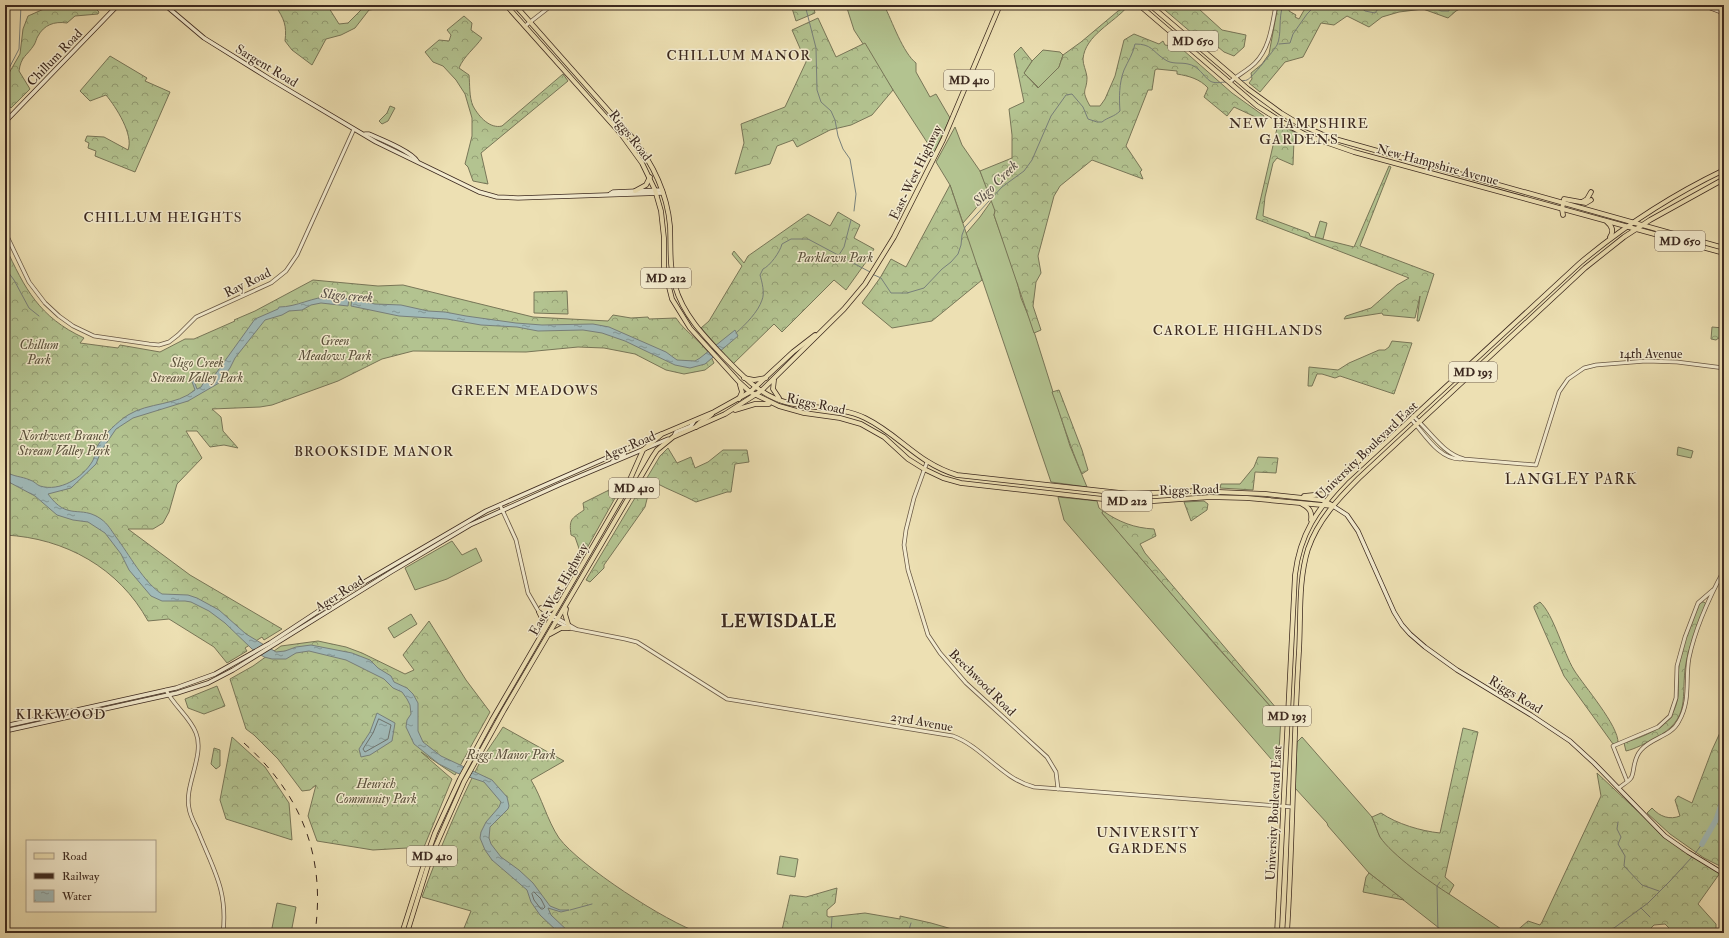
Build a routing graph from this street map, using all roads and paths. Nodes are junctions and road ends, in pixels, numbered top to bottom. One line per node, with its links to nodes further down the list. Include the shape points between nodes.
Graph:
1 (118, 5): 16 (main road, Chillum Road)
2 (165, 5): 17 (main road, Sargent Road, via 214,45)
3 (506, 5): 13 (main road, Riggs Road / MD 212)
4 (515, 5): 12 (main road, Riggs Road / MD 212)
5 (552, 5): 12 (street)
6 (1000, 5): 45 (main road, East-West Highway / MD 410, via 943,140 911,204 869,278 844,309)
7 (1139, 5): 15 (main road, New Hampshire Avenue / MD 650)
8 (1150, 5): 14 (main road, New Hampshire Avenue / MD 650)
9 (1276, 5): 14 (street, via 1265,49 1256,62)
10 (1703, 5): 11 (main road)
11 (1724, 13)
12 (530, 21): 13 (street); 26 (main road, Riggs Road / MD 212, via 641,148 653,168)
13 (525, 26): 21 (main road, Riggs Road / MD 212, via 628,143)
14 (1236, 77): 15 (street); 20 (main road, New Hampshire Avenue / MD 650, via 1248,89 1294,121 1328,136)
15 (1229, 81): 19 (main road, New Hampshire Avenue / MD 650, via 1257,106 1282,122 1321,141)
16 (5, 122)
17 (354, 129): 29 (main road, Sargent Road, via 369,134 414,157 417,161 492,196 518,198); 41 (street, Ray Road, via 290,266 278,279 196,317 178,335 163,344 99,337 73,326 48,306 34,289 22,271)
18 (1724, 170): 23 (main road, University Boulevard East / MD 193)
19 (1431, 173): 20 (main road, via 1437,170 1455,176); 35 (main road, New Hampshire Avenue / MD 650)
20 (1467, 176): 33 (main road, New Hampshire Avenue / MD 650)
21 (650, 177): 24 (main road, via 646,185); 25 (main road, Riggs Road / MD 212)
22 (1724, 179): 28 (main road, University Boulevard East / MD 193)
23 (1700, 182): 28 (main road); 37 (main road, University Boulevard East / MD 193)
24 (635, 191): 25 (main road, Sargent Road); 29 (main road, Sargent Road)
25 (656, 191): 26 (main road, Sargent Road); 29 (main road, Sargent Road, via 613,196); 50 (main road, Riggs Road / MD 212, via 663,224 664,267 672,298 684,320)
26 (662, 191): 47 (main road, Riggs Road / MD 212, via 669,220 671,266 675,288 692,321)
27 (1591, 192): 32 (main road)
28 (1697, 193): 38 (main road, University Boulevard East / MD 193)
29 (610, 194)
30 (1591, 200): 32 (main road)
31 (1576, 201): 32 (main road); 33 (main road, via 1564,199); 34 (main road, via 1570,201)
32 (1582, 202)
33 (1563, 203): 34 (main road, New Hampshire Avenue / MD 650); 35 (main road)
34 (1568, 204): 35 (main road); 37 (main road, New Hampshire Avenue / MD 650)
35 (1564, 210): 36 (main road, New Hampshire Avenue / MD 650)
36 (1605, 221): 39 (main road, New Hampshire Avenue / MD 650); 42 (main road, via 1612,228)
37 (1633, 222): 38 (main road, New Hampshire Avenue / MD 650); 39 (main road, University Boulevard East / MD 193)
38 (1642, 225): 40 (main road, University Boulevard East / MD 193); 43 (main road, New Hampshire Avenue / MD 650)
39 (1626, 226): 40 (main road, New Hampshire Avenue / MD 650); 42 (main road, University Boulevard East / MD 193)
40 (1636, 229): 44 (main road, New Hampshire Avenue / MD 650); 62 (main road, University Boulevard East / MD 193, via 1578,274)
41 (5, 232)
42 (1609, 239): 60 (main road, University Boulevard East / MD 193)
43 (1724, 248)
44 (1724, 254)
45 (820, 332): 48 (main road, East-West Highway / MD 410); 49 (main road, East-West Highway / MD 410)
46 (1724, 368): 62 (street, 14th Avenue, via 1646,361 1596,364 1579,371 1568,379 1558,392 1536,465 1450,458 1445,456)
47 (742, 377): 48 (main road, via 754,380); 51 (main road, Riggs Road / MD 212)
48 (767, 378): 51 (main road, East-West Highway / MD 410)
49 (775, 378): 52 (main road, East-West Highway / MD 410); 56 (main road, via 772,388 774,393)
50 (739, 382): 53 (main road, Riggs Road / MD 212); 55 (main road, via 742,392)
51 (756, 388): 52 (main road, Riggs Road / MD 212); 53 (main road, East-West Highway / MD 410)
52 (761, 391): 54 (main road, East-West Highway / MD 410); 56 (main road, Riggs Road / MD 212)
53 (750, 392): 54 (main road, Riggs Road / MD 212); 55 (main road, East-West Highway / MD 410)
54 (755, 395): 57 (main road, Riggs Road / MD 212); 59 (main road, East-West Highway / MD 410)
55 (739, 399): 58 (main road, East-West Highway / MD 410)
56 (786, 402): 68 (main road, Riggs Road / MD 212, via 860,416 886,430)
57 (779, 406): 59 (main road, via 755,404); 70 (main road, Riggs Road / MD 212, via 861,424 884,437 908,459)
58 (714, 412): 61 (main road, East-West Highway / MD 410); 63 (main road)
59 (725, 414): 63 (main road, East-West Highway / MD 410)
60 (1412, 418): 62 (street); 71 (main road, University Boulevard East / MD 193)
61 (694, 421): 64 (main road, East-West Highway / MD 410); 65 (main road, Ager Road, via 691,426 676,432)
62 (1418, 423): 76 (main road, University Boulevard East / MD 193)
63 (696, 427): 65 (main road, East-West Highway / MD 410)
64 (662, 434): 66 (main road, Ager Road); 67 (main road, East-West Highway / MD 410)
65 (673, 437): 67 (main road, Ager Road); 82 (main road, East-West Highway / MD 410, via 653,456)
66 (625, 450): 69 (main road, via 624,455); 75 (main road, Ager Road)
67 (643, 450): 69 (main road, Ager Road); 81 (main road, East-West Highway / MD 410, via 624,493)
68 (927, 462): 70 (street, Beechwood Road); 72 (main road, Riggs Road / MD 212, via 945,471 967,476 1112,493 1231,491)
69 (611, 463): 77 (main road, Ager Road)
70 (924, 469): 73 (main road, Riggs Road / MD 212, via 961,483 1112,500 1229,498); 97 (street, Beechwood Road, via 906,530 905,550 908,570 928,635 966,683 1047,757 1056,772)
71 (1345, 480): 72 (main road, via 1324,494); 74 (main road, University Boulevard East / MD 193)
72 (1296, 497): 74 (main road, Riggs Road / MD 212)
73 (1300, 503): 74 (main road, Riggs Road / MD 212); 78 (main road, via 1311,511)
74 (1324, 503): 76 (main road, Riggs Road / MD 212); 78 (main road, University Boulevard East / MD 193)
75 (500, 505): 77 (street, 23rd Avenue); 89 (main road, Ager Road, via 349,591)
76 (1333, 506): 96 (main road, Riggs Road / MD 212, via 1347,515 1358,531 1394,612 1406,630 1457,670 1562,735); 99 (main road, University Boulevard East / MD 193, via 1314,536 1304,564)
77 (503, 510): 83 (street, 23rd Avenue, via 516,540 528,593); 89 (main road, Ager Road, via 396,569)
78 (1309, 526): 98 (main road, University Boulevard East / MD 193, via 1300,547 1295,575)
79 (1724, 570): 80 (street)
80 (1714, 589): 95 (street, via 1690,655 1684,713 1668,734 1649,744 1638,755 1631,778); 95 (street, via 1698,603 1685,637 1677,666 1676,698 1670,716 1658,727 1613,746)
81 (562, 601): 83 (main road, via 550,610); 84 (main road, East-West Highway / MD 410)
82 (566, 604): 85 (main road, East-West Highway / MD 410); 86 (main road)
83 (539, 609): 84 (street, 23rd Avenue); 87 (main road, via 544,622)
84 (552, 617): 85 (street, 23rd Avenue); 87 (main road, East-West Highway / MD 410)
85 (557, 620): 86 (street, 23rd Avenue); 88 (main road, East-West Highway / MD 410)
86 (568, 626): 88 (main road); 97 (street, 23rd Avenue, via 640,644 726,699 953,736 966,742 1021,782 1034,787)
87 (543, 634): 102 (main road, East-West Highway / MD 410, via 468,762 435,834)
88 (548, 635): 103 (main road, East-West Highway / MD 410, via 464,782 430,859)
89 (271, 645): 90 (main road, Ager Road)
90 (254, 655): 91 (main road, Ager Road, via 215,674); 92 (main road, Ager Road, via 215,680)
91 (166, 690): 92 (street); 93 (main road, Ager Road)
92 (168, 695): 94 (main road, Ager Road); 101 (street, via 191,724 197,737 198,751 188,808 221,886 225,911)
93 (5, 726)
94 (5, 731)
95 (1627, 781): 96 (street)
96 (1619, 788): 100 (main road, Riggs Road / MD 212, via 1658,830)
97 (1058, 789): 98 (street, 23rd Avenue)
98 (1283, 806): 99 (street, 23rd Avenue); 104 (main road, University Boulevard East / MD 193)
99 (1292, 807): 105 (main road, University Boulevard East / MD 193)
100 (1724, 874)
101 (223, 933)
102 (402, 933)
103 (407, 933)
104 (1277, 933)
105 (1287, 933)

